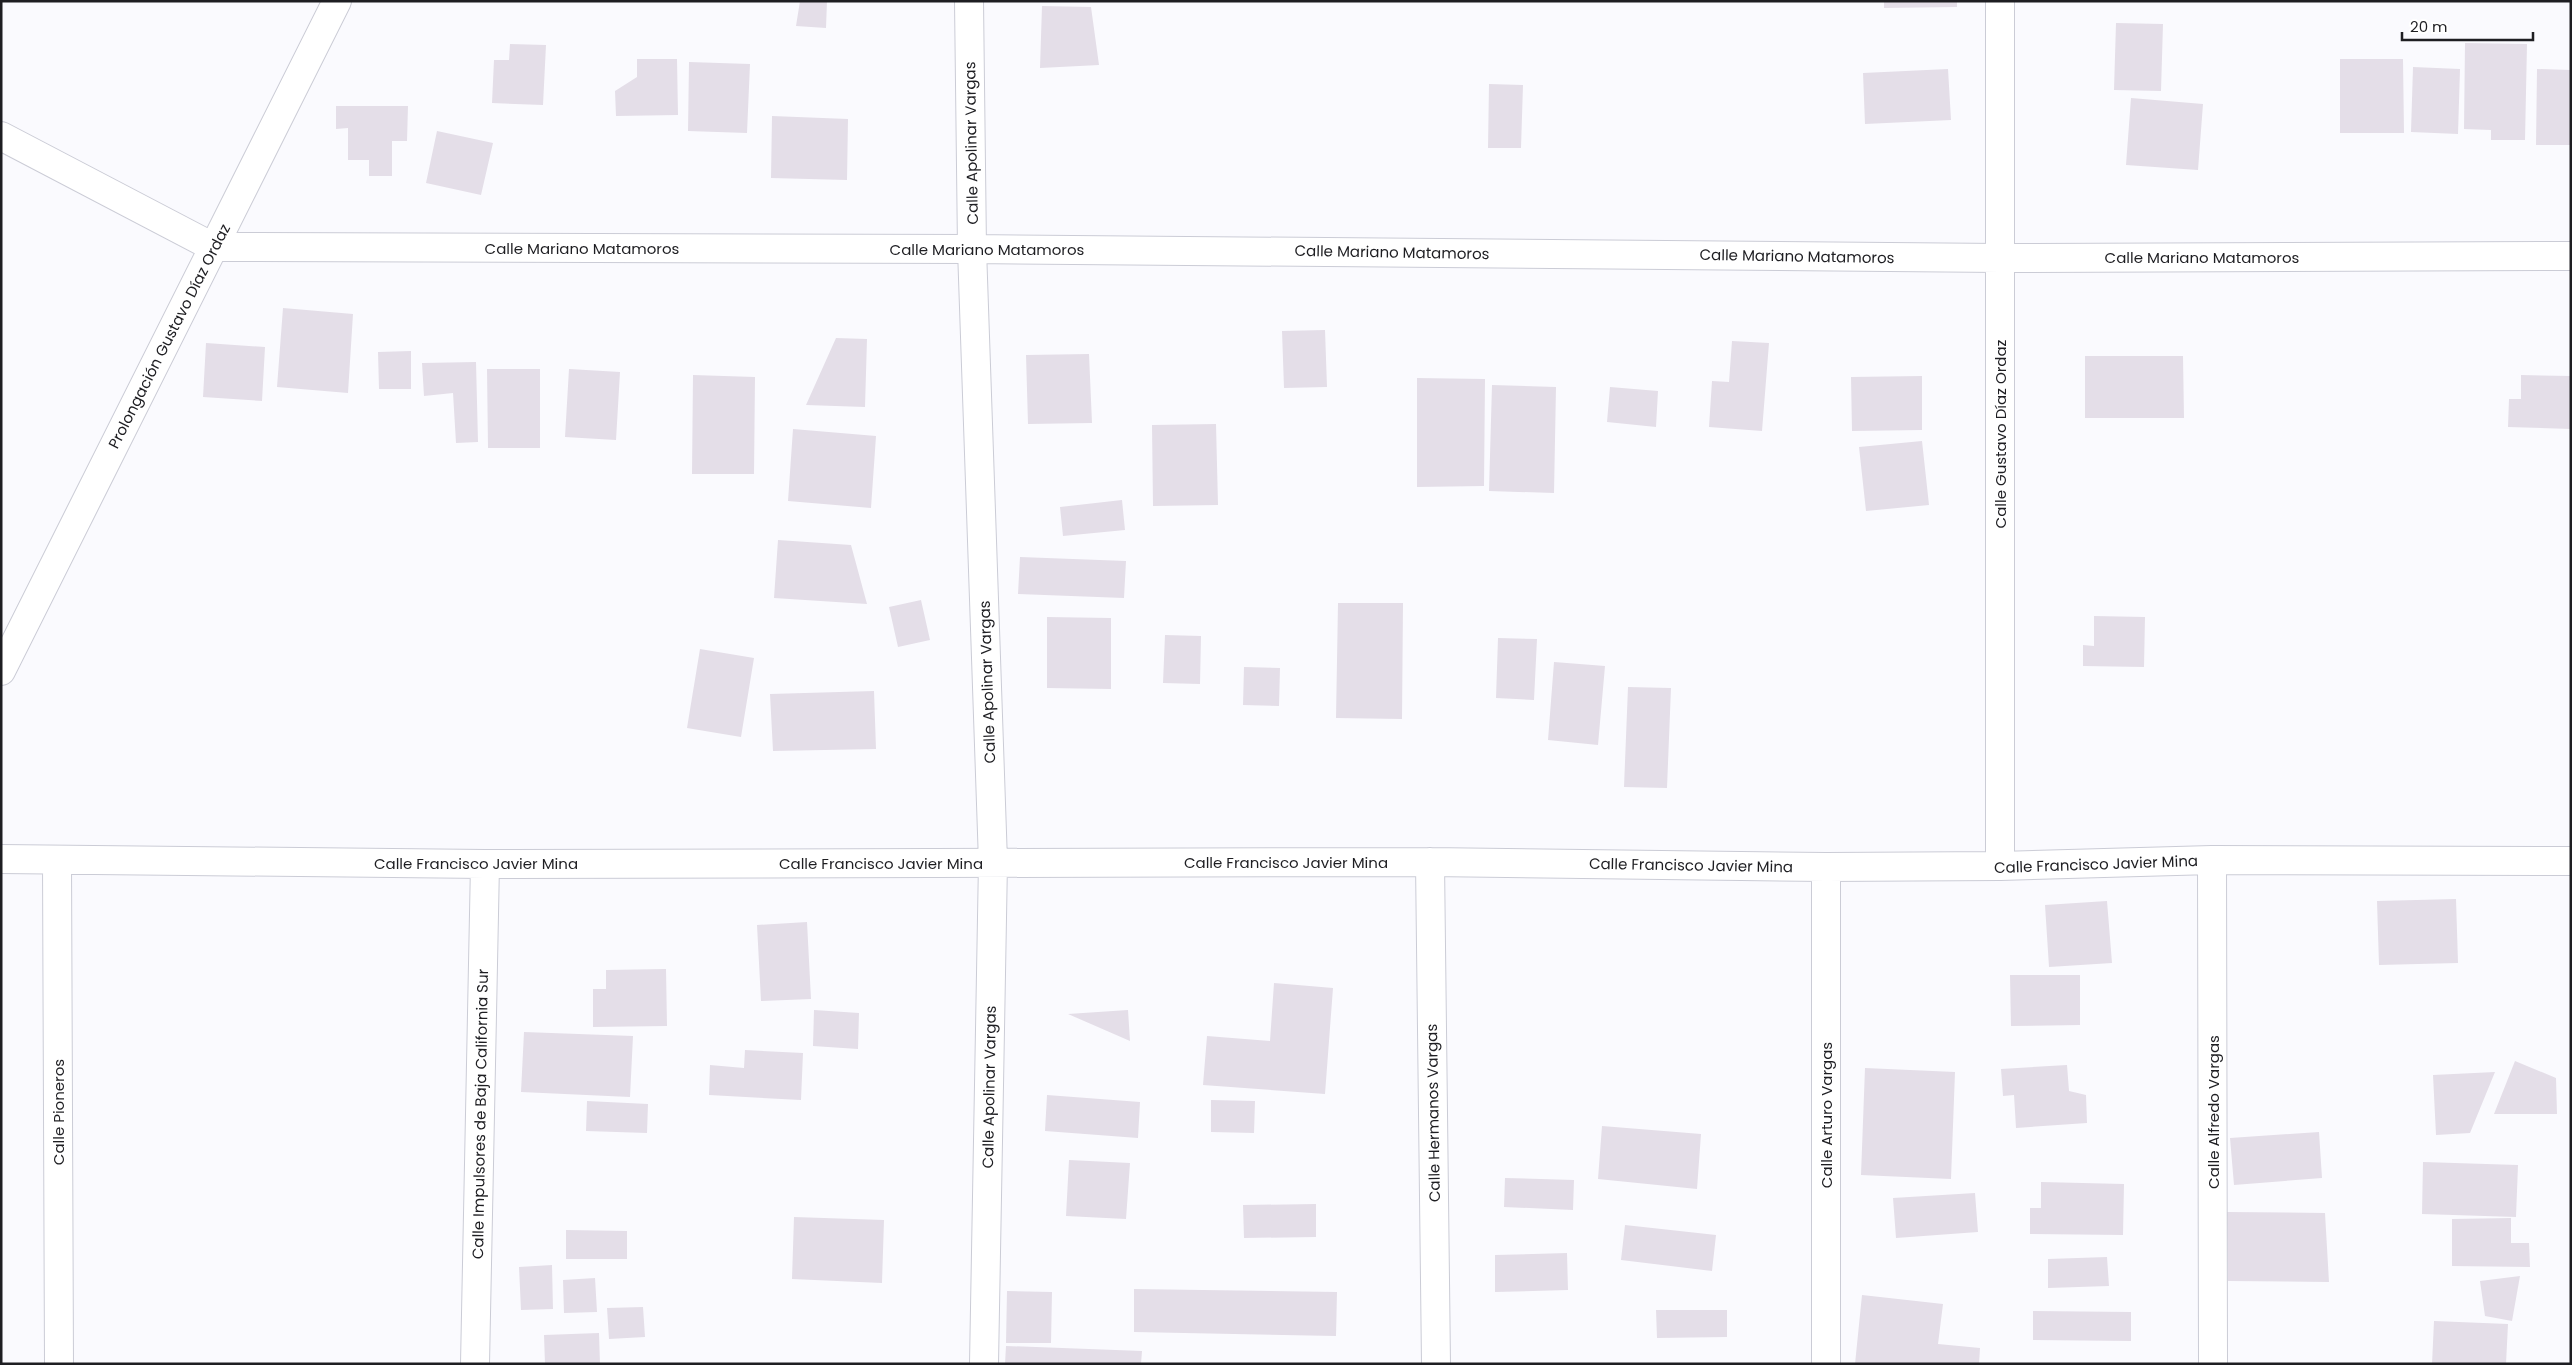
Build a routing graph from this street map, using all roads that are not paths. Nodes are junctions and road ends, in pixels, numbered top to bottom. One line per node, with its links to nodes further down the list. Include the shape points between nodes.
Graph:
1 (336, 1): 5 (street, Prolongación Gustavo Díaz Ordaz)
2 (969, 1): 6 (street, Calle Apolinar Vargas)
3 (2000, 1): 8 (street, Calle Gustavo Díaz Ordaz)
4 (1, 136): 5 (street)
5 (213, 247): 6 (street, Calle Mariano Matamoros); 9 (street, Prolongación Gustavo Díaz Ordaz)
6 (972, 249): 8 (street, Calle Mariano Matamoros); 14 (street, Calle Apolinar Vargas)
7 (2571, 256): 8 (street, Calle Mariano Matamoros)
8 (2000, 258): 17 (street, Calle Gustavo Díaz Ordaz)
9 (1, 671)
10 (1, 859): 12 (street, Calle Francisco Javier Mina)
11 (2212, 860): 13 (street, Calle Francisco Javier Mina); 17 (street, Calle Francisco Javier Mina); 24 (street, Calle Alfredo Vargas)
12 (57, 861): 16 (street, Calle Francisco Javier Mina); 19 (street, Calle Pioneros)
13 (2571, 861)
14 (993, 862): 15 (street, Calle Francisco Javier Mina); 16 (street, Calle Francisco Javier Mina); 21 (street, Calle Apolinar Vargas)
15 (1430, 862): 18 (street, Calle Francisco Javier Mina); 22 (street, Calle Hermanos Vargas)
16 (485, 864): 20 (street, Calle Impulsores de Baja California Sur)
17 (2000, 866): 18 (street, Calle Francisco Javier Mina)
18 (1826, 867): 23 (street, Calle Arturo Vargas)
19 (59, 1364)
20 (475, 1364)
21 (984, 1364)
22 (1436, 1364)
23 (1826, 1364)
24 (2213, 1364)

